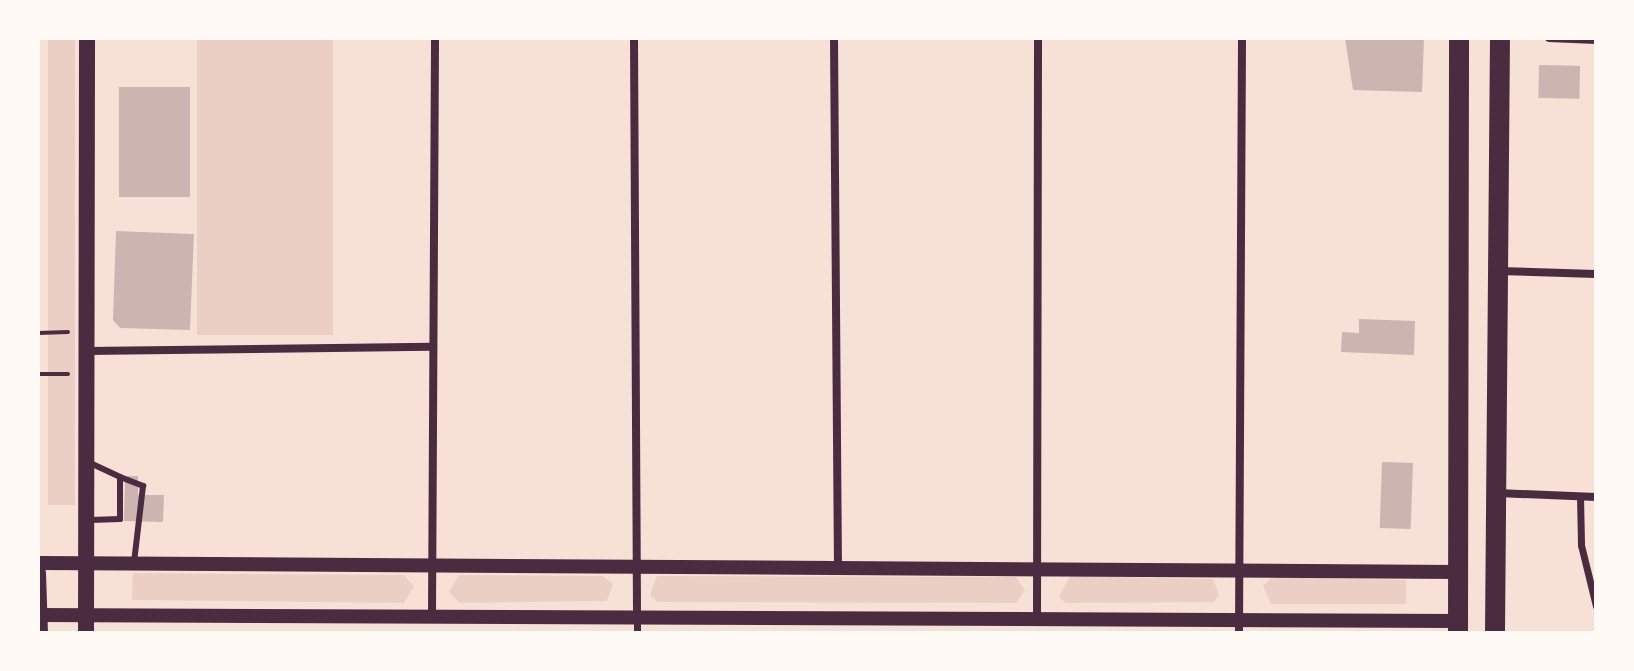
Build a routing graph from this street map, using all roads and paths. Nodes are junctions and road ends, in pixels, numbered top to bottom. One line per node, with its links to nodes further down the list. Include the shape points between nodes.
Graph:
1 (87, 38): 13 (main road)
2 (435, 38): 15 (street)
3 (634, 38): 31 (street)
4 (834, 38): 32 (street)
5 (1038, 38): 33 (street)
6 (1242, 38): 34 (street)
7 (1459, 38): 35 (main road)
8 (1500, 38): 11 (main road)
9 (1549, 38): 10 (street)
10 (1596, 40)
11 (1496, 271): 12 (street); 21 (main road)
12 (1596, 274)
13 (87, 332): 14 (path); 16 (main road)
14 (38, 333)
15 (431, 347): 16 (street); 30 (street)
16 (87, 351): 18 (main road)
17 (38, 374): 18 (path)
18 (87, 375): 19 (main road)
19 (86, 462): 20 (lane); 25 (main road)
20 (120, 477): 24 (lane); 26 (lane, via 143,486)
21 (1495, 493): 22 (street); 48 (main road)
22 (1580, 496): 23 (street); 37 (street, via 1581,545)
23 (1596, 497)
24 (120, 519): 25 (lane); 26 (lane)
25 (86, 520): 28 (main road)
26 (137, 520): 29 (lane)
27 (38, 563): 28 (street)
28 (86, 563): 29 (street); 39 (main road)
29 (134, 563): 30 (street)
30 (432, 565): 31 (street); 40 (street)
31 (635, 567): 32 (street); 41 (street)
32 (838, 568): 33 (street)
33 (1037, 569): 34 (street); 42 (street)
34 (1239, 571): 35 (street); 43 (street)
35 (1457, 572): 44 (main road)
36 (38, 573): 38 (main road)
37 (1596, 606)
38 (39, 615): 39 (street); 45 (main road)
39 (86, 615): 40 (street); 46 (main road)
40 (432, 616): 41 (street)
41 (637, 617): 42 (street); 47 (street)
42 (1037, 619): 43 (street)
43 (1239, 627): 44 (street)
44 (1458, 627)
45 (40, 633)
46 (86, 633)
47 (637, 633)
48 (1495, 633)

